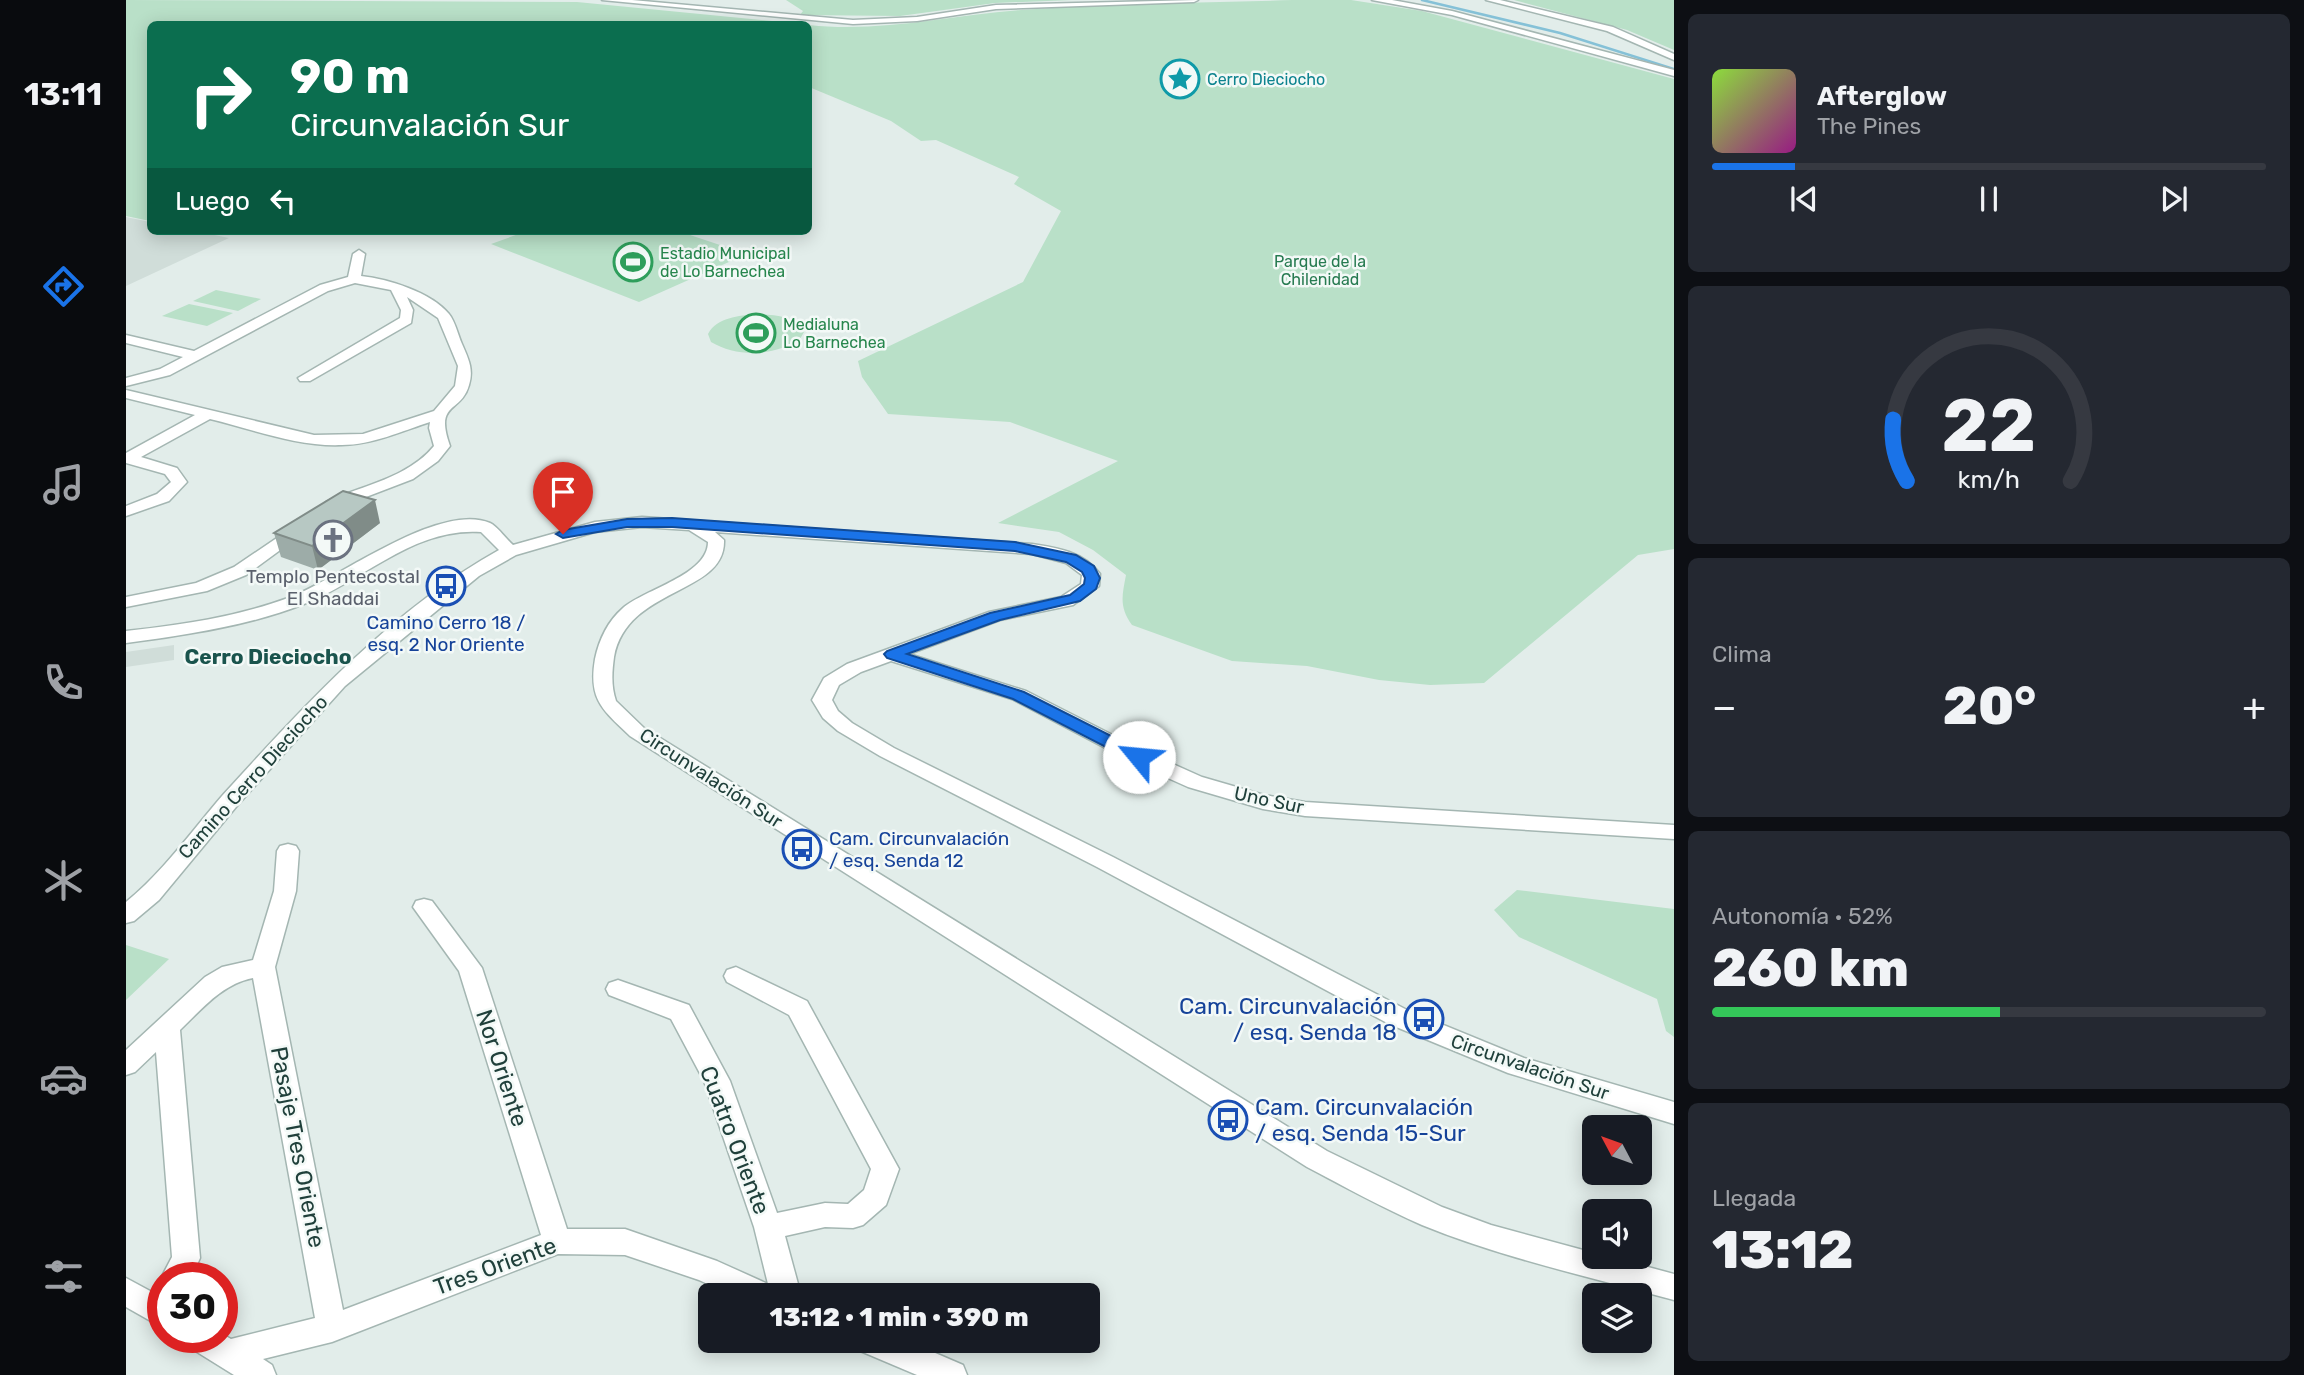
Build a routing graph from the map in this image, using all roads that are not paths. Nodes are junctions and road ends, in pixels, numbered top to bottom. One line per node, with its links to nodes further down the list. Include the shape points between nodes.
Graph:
1 (606, 0): 2 (street, via 853,22 917,19 996,6)
2 (1194, 0)
3 (1376, 0): 6 (street, via 1533,33)
4 (1490, 0): 5 (street, via 1610,29)
5 (1674, 57)
6 (1674, 73)
7 (359, 254): 8 (street)
8 (354, 279): 9 (street); 11 (street, via 324,288)
9 (396, 288): 12 (street, via 407,310 406,320); 16 (street, via 444,316 460,350 465,366 462,387)
10 (126, 339): 11 (street)
11 (196, 356): 13 (street, via 155,376)
12 (305, 378)
13 (126, 383)
14 (126, 394): 15 (street)
15 (208, 414): 16 (street, via 314,440 343,442); 17 (street)
16 (439, 414): 21 (street, via 436,428 442,446 433,460 416,471 346,498 240,571 201,587)
17 (127, 458): 18 (street, via 171,471 178,482 175,490 161,498)
18 (126, 511)
19 (686, 524): 20 (street, Camino Cerro Dieciocho, via 595,527); 23 (street, Circunvalación Sur, via 1015,546 1062,555 1091,573 1090,586 1075,598 995,616); 39 (street, Circunvalación Sur, via 716,540 715,559 640,603 617,625 607,643 603,669 606,700 637,732 1317,1159 1434,1217)
20 (510, 551): 22 (street, via 486,527 443,528 299,601 243,617); 27 (street, Camino Cerro Dieciocho, via 473,572 354,667 151,894)
21 (126, 602)
22 (126, 637)
23 (892, 654): 24 (street, Uno Sur, via 1019,695 1195,782 1263,802); 33 (street, Circunvalación Sur, via 831,682 822,700 845,727 887,752 1434,1034 1517,1066)
24 (1674, 832)
25 (288, 851): 28 (street, via 285,891)
26 (424, 907): 35 (street, Nor Oriente, via 470,968)
27 (126, 915)
28 (263, 967): 31 (street, via 231,973 214,983); 42 (street, Pasaje Tres Oriente)
29 (737, 976): 34 (street, via 798,1008 885,1169 876,1197 853,1216 825,1215)
30 (618, 989): 34 (street, Cuatro Oriente, via 680,1012 717,1081)
31 (167, 1028): 32 (street); 36 (street)
32 (126, 1065)
33 (1674, 1113)
34 (768, 1227): 38 (street, Cuatro Oriente)
35 (557, 1241): 37 (street, Tres Oriente, via 625,1242); 42 (street, Tres Oriente)
36 (184, 1262)
37 (736, 1283)
38 (783, 1283)
39 (1674, 1287)
40 (126, 1291): 41 (street)
41 (147, 1301)
42 (332, 1328): 44 (street, Tres Oriente)
43 (900, 1353): 46 (street)
44 (229, 1354): 45 (street)
45 (261, 1375)
46 (952, 1375)

